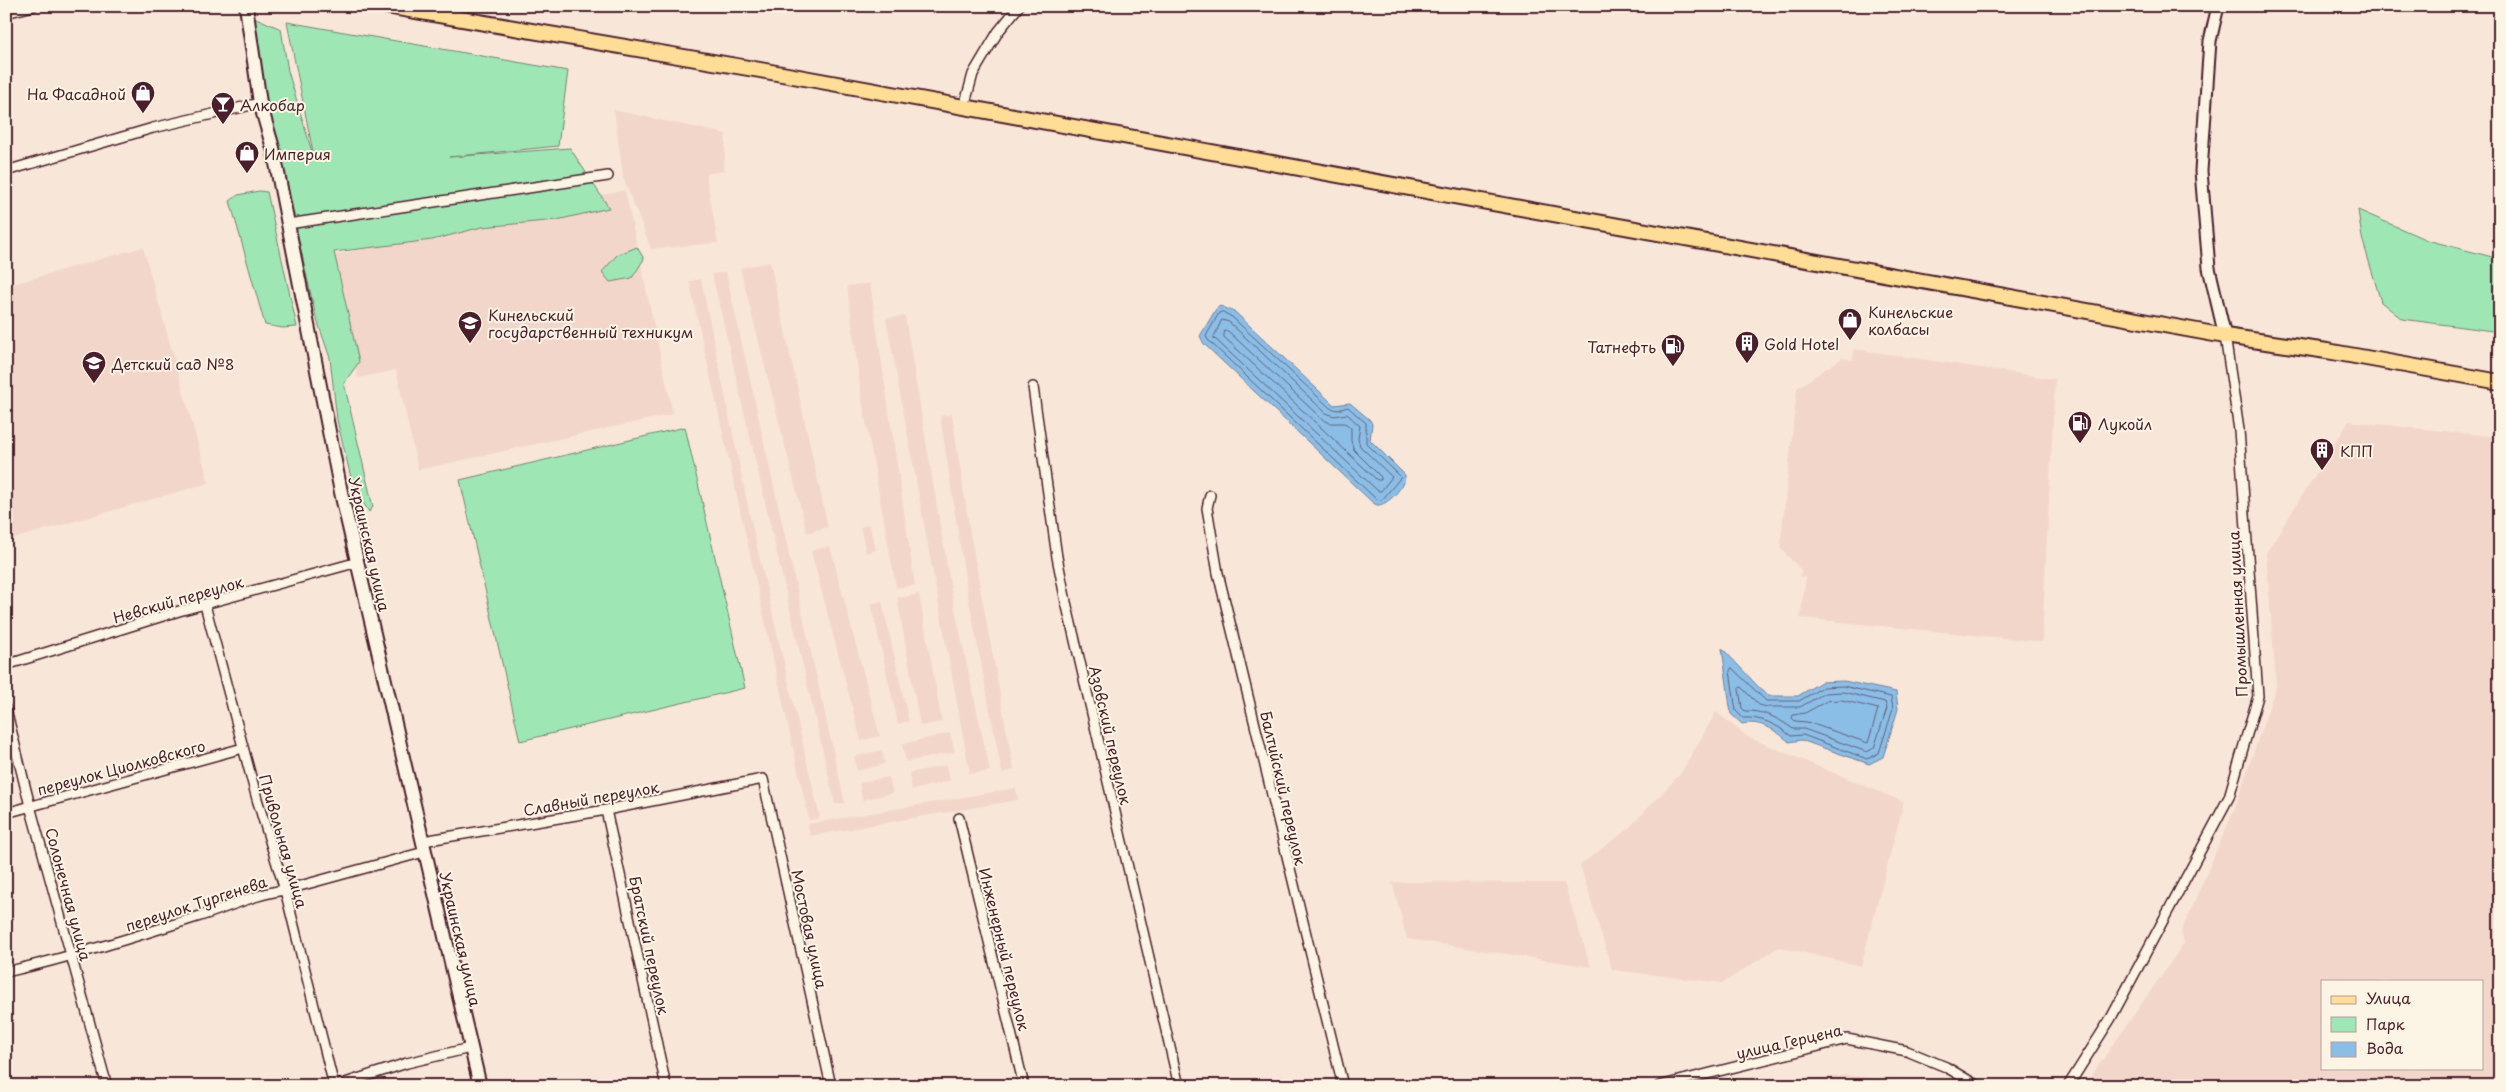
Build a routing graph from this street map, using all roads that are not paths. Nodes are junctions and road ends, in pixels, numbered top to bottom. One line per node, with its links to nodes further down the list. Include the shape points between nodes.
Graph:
1 (33, 6): 6 (street)
2 (246, 6): 7 (main road, Украинская улица)
3 (386, 6): 8 (main road)
4 (1019, 6): 8 (street, via 998,32 973,74)
5 (2218, 6): 12 (street, via 2210,41 2201,171 2209,268)
6 (6, 13)
7 (260, 103): 9 (street, via 153,128); 11 (main road, Украинская улица, via 273,148)
8 (964, 107): 12 (main road)
9 (6, 171)
10 (608, 176): 11 (street)
11 (288, 224): 16 (main road, Украинская улица)
12 (2225, 336): 13 (main road); 41 (street, Промышленная улица, via 2238,430 2258,696 2229,797 2111,1018)
13 (2500, 382)
14 (1032, 387): 37 (street, Азовский переулок, via 1066,602)
15 (1210, 495): 38 (street, Балтийский переулок, via 1207,508 1218,573)
16 (358, 562): 17 (street, Невский переулок); 26 (main road, Украинская улица)
17 (205, 605): 18 (street, Невский переулок); 20 (street, Привольная улица)
18 (6, 665)
19 (6, 710): 22 (street, Солонечная улица)
20 (243, 748): 22 (street, переулок Циолковского); 27 (street, Привольная улица)
21 (763, 779): 23 (street, Славный переулок); 35 (street, Мостовая улица)
22 (30, 806): 24 (street, переулок Циолковского); 28 (street, Солонечная улица)
23 (606, 810): 26 (street, Славный переулок); 34 (street, Братский переулок)
24 (6, 813)
25 (959, 818): 36 (street, Инженерный переулок)
26 (423, 847): 27 (street, переулок Тургенева); 30 (main road, Украинская улица)
27 (285, 890): 28 (street, переулок Тургенева, via 265,893 216,912); 32 (street, Привольная улица)
28 (72, 957): 29 (street, переулок Тургенева); 31 (street, Солонечная улица)
29 (6, 972)
30 (470, 1048): 32 (street, via 407,1063); 33 (main road, Украинская улица)
31 (107, 1086)
32 (335, 1086)
33 (480, 1086)
34 (666, 1086)
35 (831, 1086)
36 (1024, 1086)
37 (1179, 1086)
38 (1343, 1086)
39 (1659, 1086): 40 (street, улица Герцена, via 1847,1039 1907,1051 1946,1067)
40 (1978, 1086)
41 (2068, 1086)

